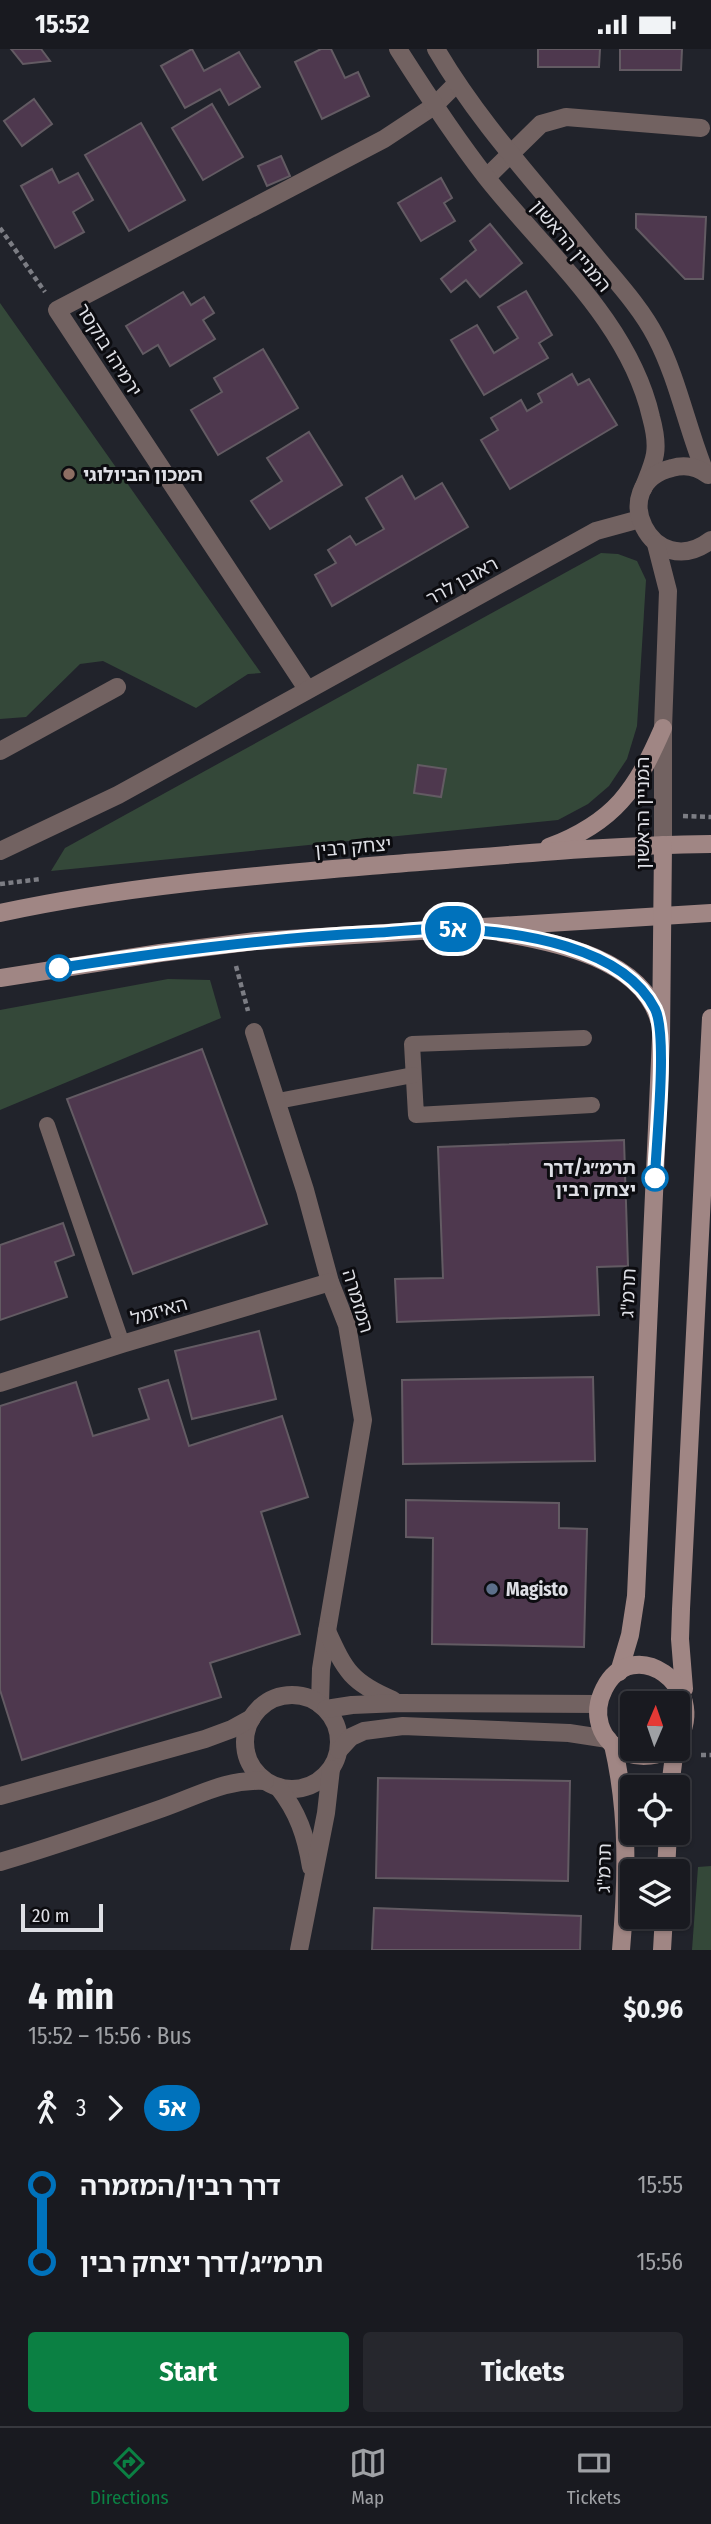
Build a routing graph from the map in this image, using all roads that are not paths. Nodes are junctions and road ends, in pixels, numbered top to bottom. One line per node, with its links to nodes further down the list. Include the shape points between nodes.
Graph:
1 (398, 49): 4 (street, המניין הראשון)
2 (436, 49): 3 (street, המניין הראשון)
3 (456, 84): 4 (street, ירמיהו בוקסר); 6 (street, המניין הראשון)
4 (434, 106): 7 (street, המניין הראשון); 14 (street, ירמיהו בוקסר, via 384,138 57,310)
5 (701, 128): 6 (street, via 566,117 541,124)
6 (510, 154): 7 (street); 8 (street, המניין הראשון, via 655,335)
7 (487, 177): 9 (street, המניין הראשון, via 626,352 648,402 654,432 656,453)
8 (708, 475): 9 (street, via 679,466 652,477)
9 (643, 489): 10 (street, המניין הראשון)
10 (640, 519): 12 (street, המניין הראשון); 14 (street, ראובן לרר, via 596,531)
11 (711, 540): 12 (street, via 682,552)
12 (656, 544): 15 (street, המניין הראשון, via 668,591)
13 (117, 687): 16 (street)
14 (307, 689): 19 (street, ראובן לרר, via 118,795)
15 (663, 728): 18 (street, המניין הראשון); 20 (main road, via 633,789 606,817)
16 (0, 751)
17 (711, 844): 18 (main road, יצחק רבין)
18 (663, 845): 20 (main road, יצחק רבין); 23 (main road, המניין הראשון)
19 (0, 851)
20 (531, 853): 21 (main road, יצחק רבין, via 226,878)
21 (0, 913)
22 (711, 913): 23 (main road)
23 (663, 915): 24 (main road); 29 (main road, תרמ"ג)
24 (453, 929): 25 (main road, via 230,944); 29 (main road, via 538,939 611,965 645,993 656,1010)
25 (0, 978)
26 (711, 1018): 30 (main road)
27 (254, 1033): 32 (street, המזמרה)
28 (584, 1038): 31 (lane, via 411,1044)
29 (661, 1038): 39 (main road, תרמ"ג, via 636,1596)
30 (710, 1052): 40 (main road, via 681,1609)
31 (413, 1075): 32 (lane); 33 (lane, via 416,1115)
32 (278, 1101): 35 (street, המזמרה)
33 (592, 1105)
34 (47, 1125): 36 (lane)
35 (330, 1282): 36 (street, האיזמל); 38 (street, המזמרה, via 347,1325 363,1420)
36 (122, 1343): 37 (street, האיזמל)
37 (0, 1383)
38 (327, 1631): 41 (street, via 355,1680); 43 (street, המזמרה, via 321,1669)
39 (619, 1672): 40 (main road, via 655,1666); 42 (main road, תרמ"ג, via 607,1683)
40 (684, 1689)
41 (400, 1703): 42 (street); 43 (street)
42 (598, 1704): 45 (main road, תרמ"ג, via 601,1728)
43 (323, 1707): 44 (street, via 289,1695 268,1702); 46 (street, via 337,1727)
44 (252, 1718): 49 (street, via 246,1752 256,1772); 50 (street, via 205,1739)
45 (610, 1742): 46 (street, via 569,1733 403,1726 364,1731); 47 (main road); 55 (main road, תרמ"ג, via 625,1820)
46 (339, 1750): 48 (street)
47 (620, 1750)
48 (331, 1769): 49 (street, via 302,1788); 52 (street)
49 (272, 1784): 51 (street, via 242,1780 221,1786); 52 (street, via 299,1818 307,1842)
50 (0, 1796)
51 (0, 1862)
52 (311, 1895): 54 (street)
53 (663, 1929): 56 (main road)
54 (299, 1950)
55 (621, 1950)
56 (662, 1950)

